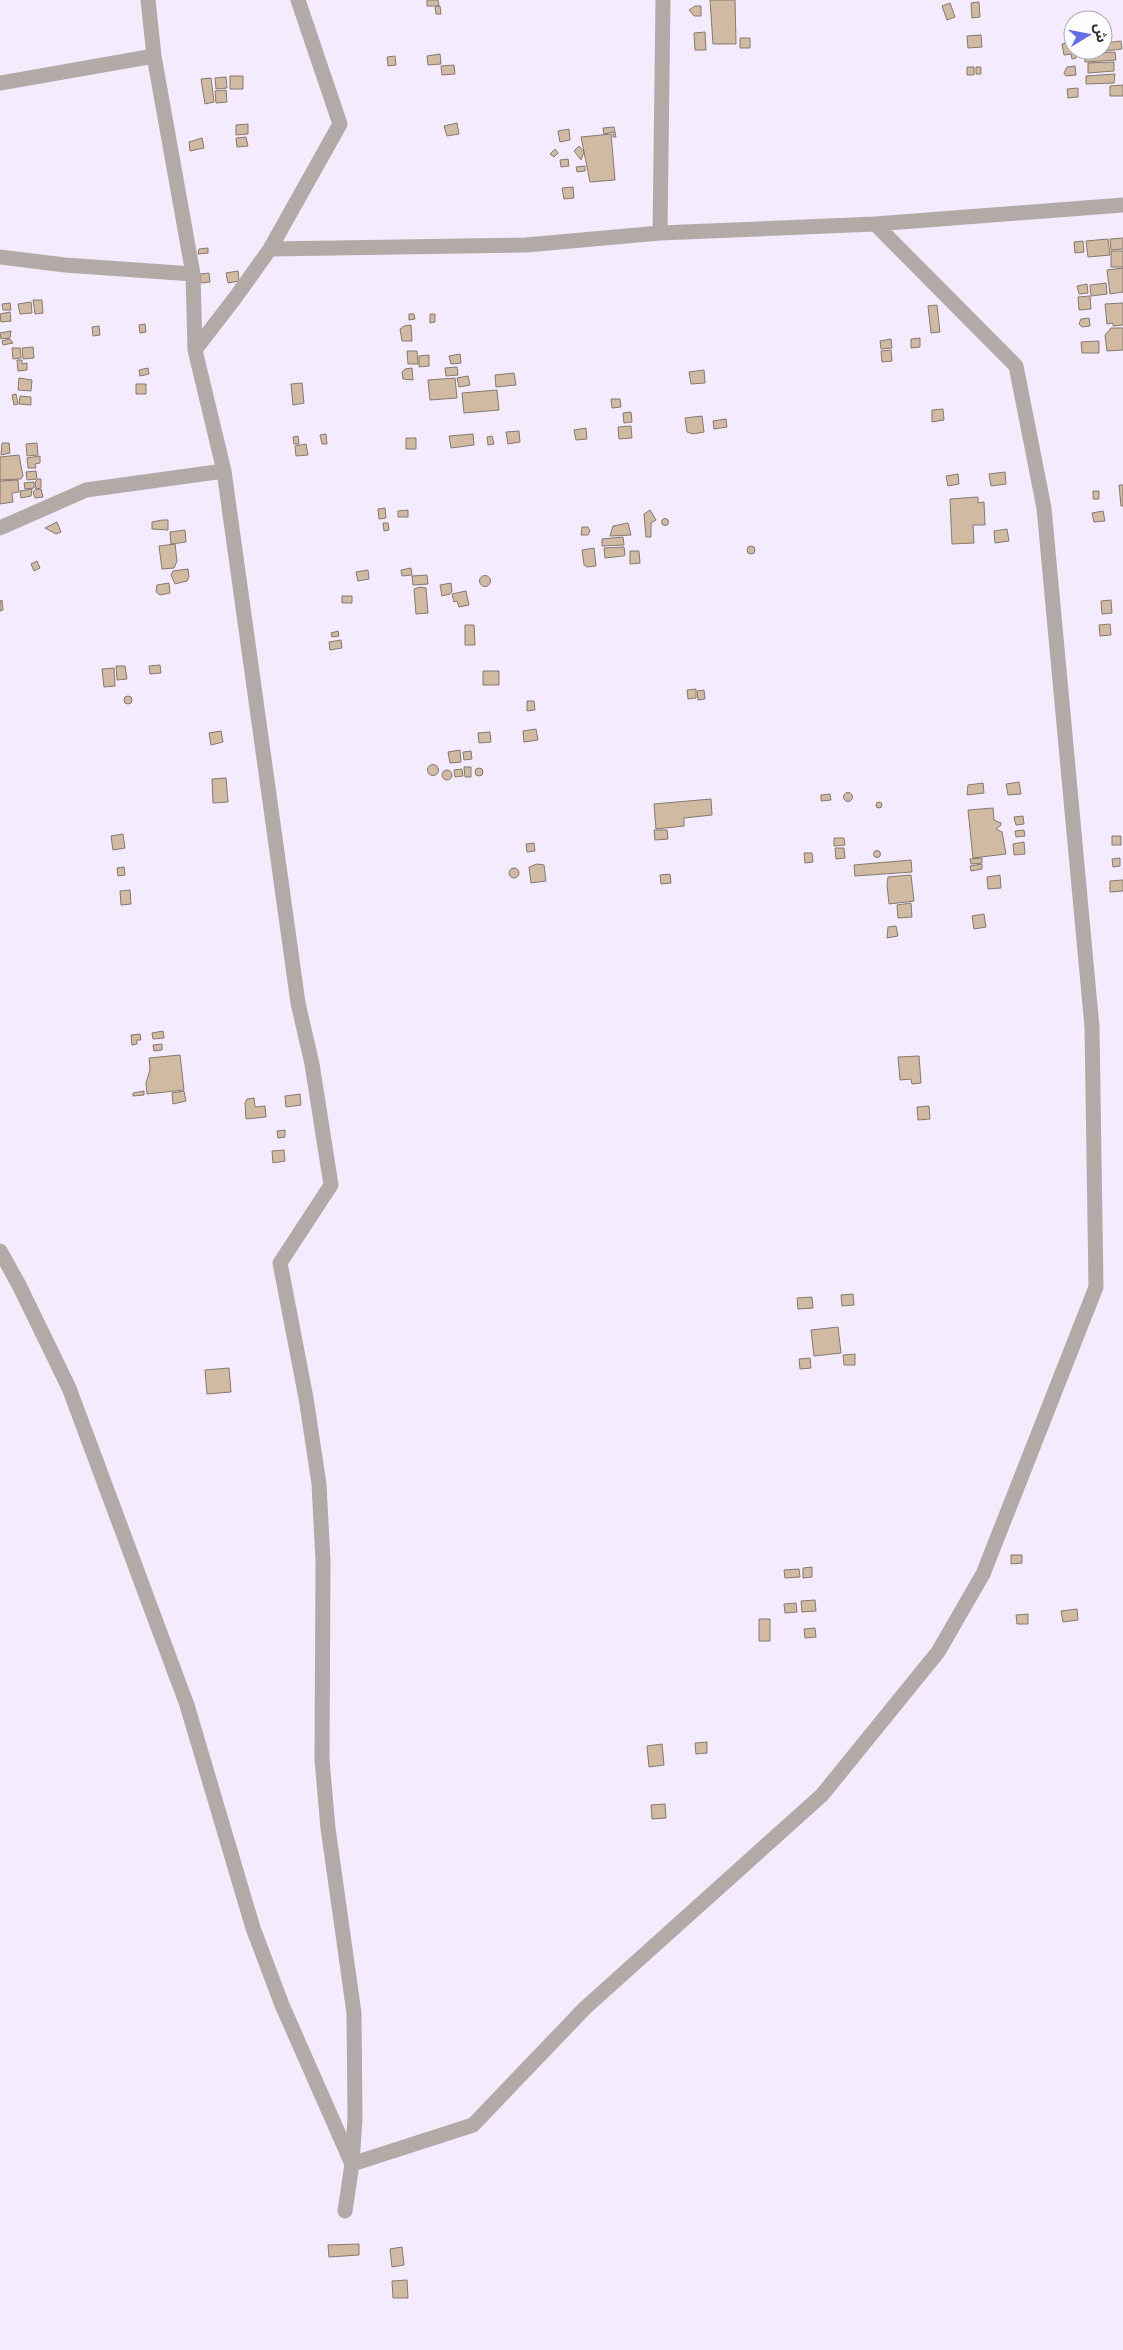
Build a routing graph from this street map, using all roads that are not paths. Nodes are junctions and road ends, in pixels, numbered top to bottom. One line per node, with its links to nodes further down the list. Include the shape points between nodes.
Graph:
1 (148, 0): 4 (street)
2 (298, 0): 9 (street, via 340,124)
3 (663, 0): 8 (street)
4 (154, 56): 5 (street); 11 (street)
5 (0, 83)
6 (1123, 205): 7 (street)
7 (875, 224): 8 (street); 16 (street, via 1016,366 1044,508 1092,1027 1096,1287 983,1574 938,1652 822,1795 585,2008 473,2125)
8 (660, 233): 9 (street, via 526,245)
9 (270, 249): 12 (street)
10 (0, 257): 11 (street)
11 (193, 274): 12 (street)
12 (194, 350): 13 (street)
13 (224, 472): 14 (street, via 86,490); 16 (street, via 298,1003 331,1185 280,1263 319,1484 323,1560 322,1760 328,1828 354,2013 356,2118)
14 (0, 528)
15 (0, 1251): 16 (street, via 20,1285 73,1397 187,1705 256,1937 282,2005)
16 (352, 2164): 17 (street)
17 (344, 2211)

